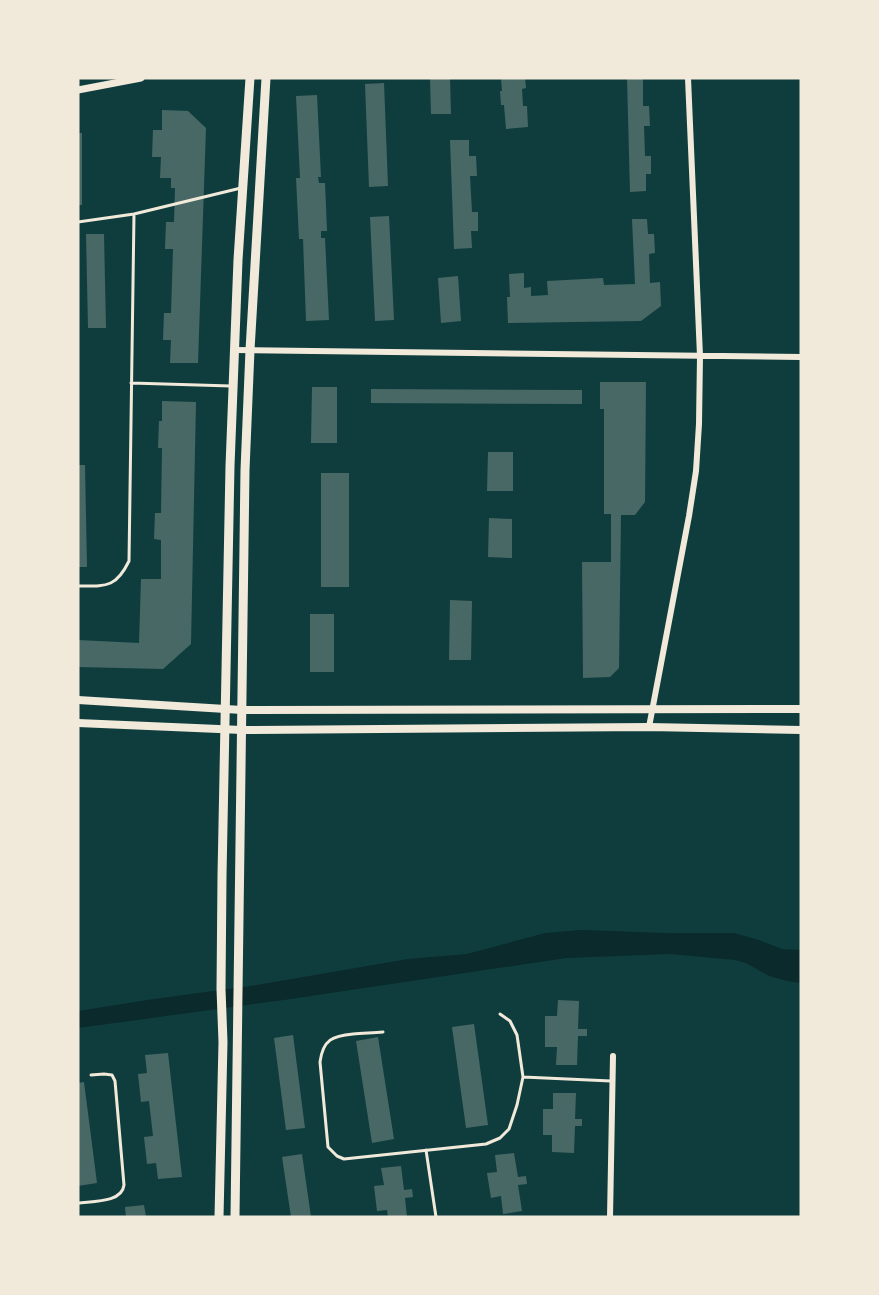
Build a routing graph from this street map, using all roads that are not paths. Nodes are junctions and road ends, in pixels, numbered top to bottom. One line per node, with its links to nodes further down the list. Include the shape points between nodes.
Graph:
1 (141, 78): 5 (street)
2 (250, 78): 6 (main road)
3 (266, 78): 10 (main road)
4 (688, 78): 11 (street)
5 (78, 90)
6 (243, 187): 7 (lane); 9 (main road)
7 (134, 214): 8 (lane); 13 (lane)
8 (78, 222)
9 (235, 350): 10 (street); 14 (main road)
10 (250, 350): 11 (street); 19 (main road)
11 (700, 356): 12 (street); 20 (street, via 696,471)
12 (801, 357)
13 (131, 383): 14 (lane); 15 (lane, via 129,561 122,575 110,584)
14 (234, 386): 18 (main road)
15 (78, 586)
16 (78, 700): 18 (main road)
17 (801, 709): 20 (main road)
18 (225, 710): 19 (main road); 23 (main road)
19 (242, 710): 20 (main road); 24 (main road)
20 (652, 710): 22 (street)
21 (78, 723): 23 (main road)
22 (649, 727): 24 (main road); 25 (main road)
23 (225, 730): 24 (main road); 34 (main road)
24 (242, 730): 35 (main road)
25 (801, 730)
26 (500, 1014): 30 (lane, via 510,1021 517,1035)
27 (383, 1032): 32 (lane, via 336,1036 321,1054 328,1147 344,1159)
28 (614, 1056): 31 (street)
29 (91, 1075): 33 (lane, via 112,1075 115,1081 124,1190 112,1199)
30 (523, 1077): 31 (lane); 32 (lane, via 509,1129 500,1138 486,1144)
31 (613, 1081): 37 (street)
32 (426, 1150): 36 (lane)
33 (78, 1203)
34 (219, 1217)
35 (235, 1217)
36 (436, 1217)
37 (610, 1217)

